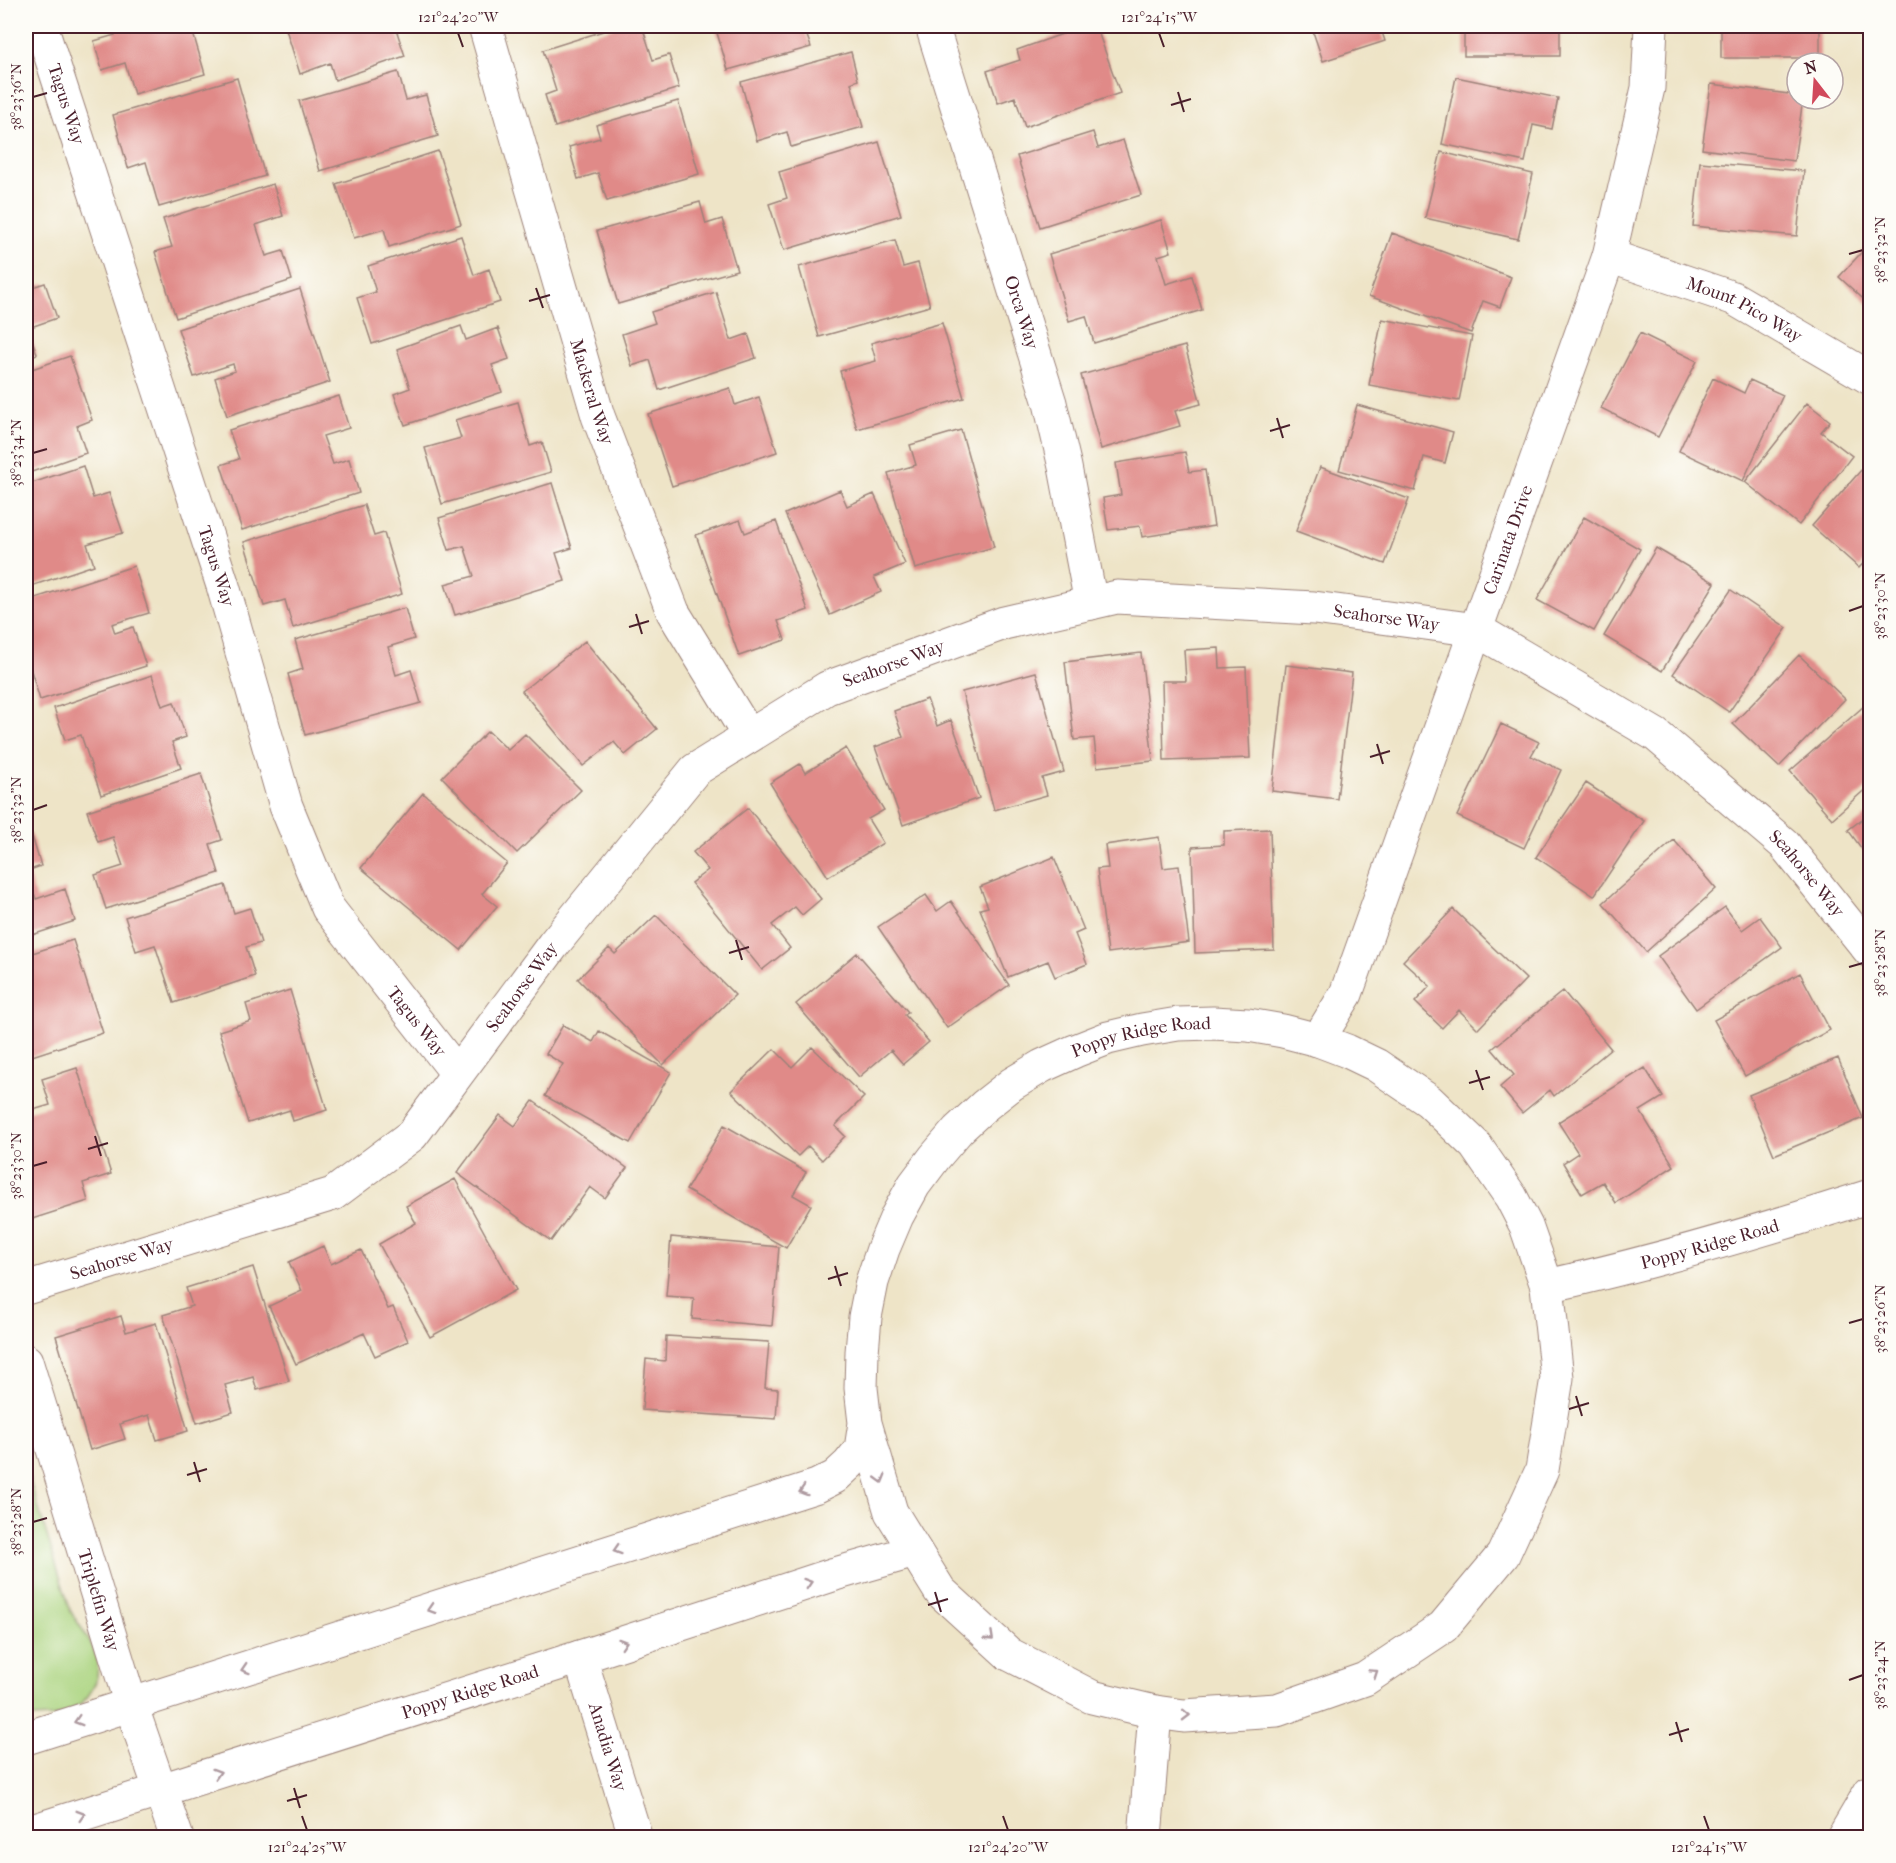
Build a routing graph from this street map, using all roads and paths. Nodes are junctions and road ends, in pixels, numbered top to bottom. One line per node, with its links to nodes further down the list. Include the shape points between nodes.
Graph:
1 (40, 26): 12 (street, Tagus Way, via 223,586 286,806 328,908)
2 (485, 26): 9 (street, Mackeral Way, via 598,416 673,612)
3 (932, 26): 7 (street, Orca Way, via 1050,403)
4 (1651, 26): 5 (street, Carinata Drive, via 1648,88)
5 (1609, 256): 6 (street, Mount Pico Way, via 1733,298); 8 (street, Carinata Drive)
6 (1870, 378)
7 (1091, 603): 8 (street, Seahorse Way, via 1117,597 1314,608); 9 (street, Seahorse Way, via 1004,623 828,688)
8 (1477, 630): 10 (street, Seahorse Way, via 1656,735 1784,844); 11 (street, Carinata Drive, via 1346,994)
9 (749, 736): 12 (street, Seahorse Way, via 695,770 553,945)
10 (1870, 951)
11 (1318, 1040): 14 (street, Poppy Ridge Road, via 1376,1065 1403,1082 1429,1101 1474,1145 1511,1197 1526,1226); 17 (street, Poppy Ridge Road, via 1248,1025 1178,1024 1142,1030 1108,1038 1042,1066 984,1106 958,1130 914,1185 883,1249 872,1282 861,1352)
12 (457, 1073): 15 (street, Seahorse Way, via 412,1135 333,1194)
13 (1870, 1196): 14 (street, Poppy Ridge Road, via 1699,1248)
14 (1547, 1286): 21 (street, Poppy Ridge Road, one-way to 14, via 1184,1716 1277,1710 1365,1679 1443,1627 1503,1555 1542,1470 1557,1378)
15 (26, 1288)
16 (26, 1361): 20 (street, Triplefin Way)
17 (865, 1423): 18 (street, Poppy Ridge Road, one-way to 18, via 891,1512); 20 (street, Poppy Ridge Road, one-way to 20, via 861,1449 835,1477 818,1486)
18 (915, 1551): 19 (street, Poppy Ridge Road, one-way to 18); 21 (street, Poppy Ridge Road, one-way to 21, via 940,1591 1009,1654 1092,1697)
19 (580, 1657): 23 (street, Poppy Ridge Road, one-way to 19); 27 (street, Anadia Way)
20 (131, 1705): 22 (street, Poppy Ridge Road, one-way to 22); 23 (street, Triplefin Way)
21 (1155, 1712): 28 (street)
22 (26, 1738)
23 (161, 1790): 25 (street, Poppy Ridge Road, one-way to 23); 26 (street, Triplefin Way)
24 (1870, 1792): 29 (street)
25 (26, 1833)
26 (177, 1838)
27 (636, 1838)
28 (1145, 1838)
29 (1843, 1838)

